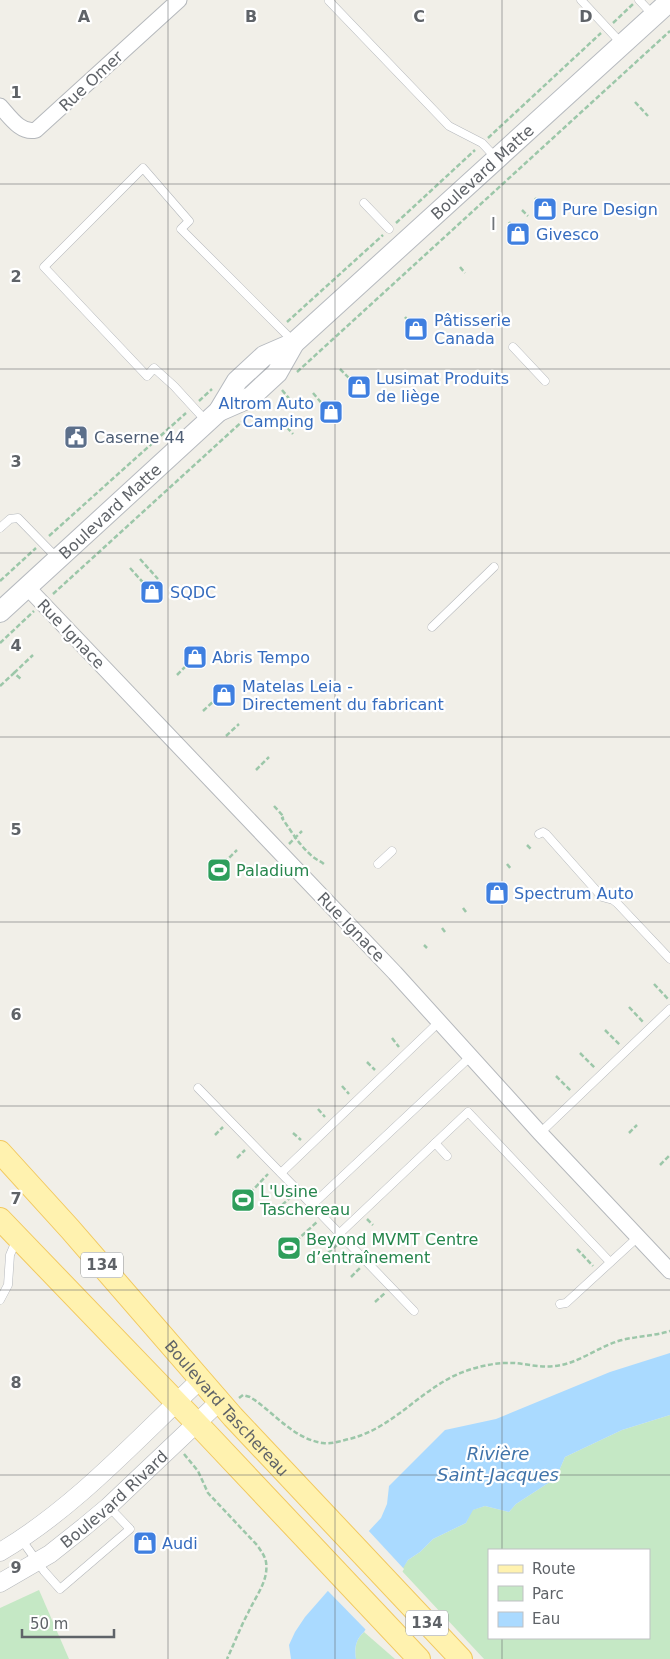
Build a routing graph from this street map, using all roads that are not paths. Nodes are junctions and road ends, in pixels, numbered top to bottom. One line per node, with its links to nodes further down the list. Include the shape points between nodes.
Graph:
1 (179, 0): 8 (street, Rue Omer, via 36,130 24,130)
2 (330, 0): 9 (lane, via 449,126 482,143)
3 (580, 0): 7 (lane)
4 (639, 0): 6 (lane)
5 (670, 0): 6 (main road, Boulevard Matte)
6 (654, 16): 7 (main road, Boulevard Matte)
7 (622, 44): 9 (main road, Boulevard Matte)
8 (0, 106)
9 (496, 159): 12 (main road, Boulevard Matte)
10 (364, 203): 11 (lane)
11 (389, 229)
12 (294, 343): 15 (main road, Boulevard Matte, via 264,356 237,381); 15 (lane, via 181,229 190,221 143,168 44,267 147,376 154,368)
13 (513, 347): 14 (lane)
14 (545, 381)
15 (213, 417): 17 (main road, Boulevard Matte)
16 (0, 528): 17 (lane, via 10,519 18,518)
17 (58, 559): 19 (main road, Boulevard Matte)
18 (494, 567): 21 (lane)
19 (27, 587): 20 (main road, Boulevard Matte); 27 (street, Rue Ignace)
20 (0, 612)
21 (432, 627)
22 (539, 834): 25 (lane, via 543,832 548,836 602,897 617,903)
23 (392, 851): 24 (lane)
24 (378, 864)
25 (670, 959)
26 (670, 1009): 30 (lane)
27 (439, 1022): 28 (street, Rue Ignace); 34 (lane)
28 (470, 1057): 30 (street, Rue Ignace); 35 (lane)
29 (198, 1088): 34 (lane)
30 (540, 1133): 39 (street, Rue Ignace)
31 (435, 1143): 33 (lane); 37 (lane); 40 (lane, via 468,1112)
32 (0, 1152): 45 (main road, Boulevard Taschereau / 134)
33 (448, 1156)
34 (281, 1173): 35 (lane)
35 (312, 1205): 37 (lane)
36 (0, 1219): 38 (main road, Boulevard Taschereau / 134)
37 (341, 1236): 44 (lane)
38 (17, 1237): 42 (lane, via 10,1255 8,1285); 47 (main road, Boulevard Taschereau / 134)
39 (638, 1237): 40 (lane); 41 (street, Rue Ignace)
40 (610, 1262): 43 (lane, via 566,1303)
41 (670, 1271)
42 (0, 1300)
43 (560, 1304)
44 (414, 1311)
45 (200, 1380): 46 (main road, Boulevard Taschereau / 134); 47 (street, Boulevard Rivard)
46 (228, 1401): 48 (street, Boulevard Rivard); 55 (main road, Boulevard Taschereau / 134, via 354,1545)
47 (177, 1403): 48 (main road, Boulevard Taschereau / 134); 50 (street, Boulevard Rivard, via 77,1496)
48 (197, 1423): 49 (street, Boulevard Rivard); 54 (main road, Boulevard Taschereau / 134)
49 (108, 1507): 52 (street, Boulevard Rivard); 52 (lane, via 130,1529 60,1589)
50 (21, 1539): 51 (street, Boulevard Rivard); 52 (lane)
51 (0, 1552)
52 (37, 1562): 53 (street, Boulevard Rivard)
53 (0, 1583)
54 (419, 1659)
55 (461, 1659)

